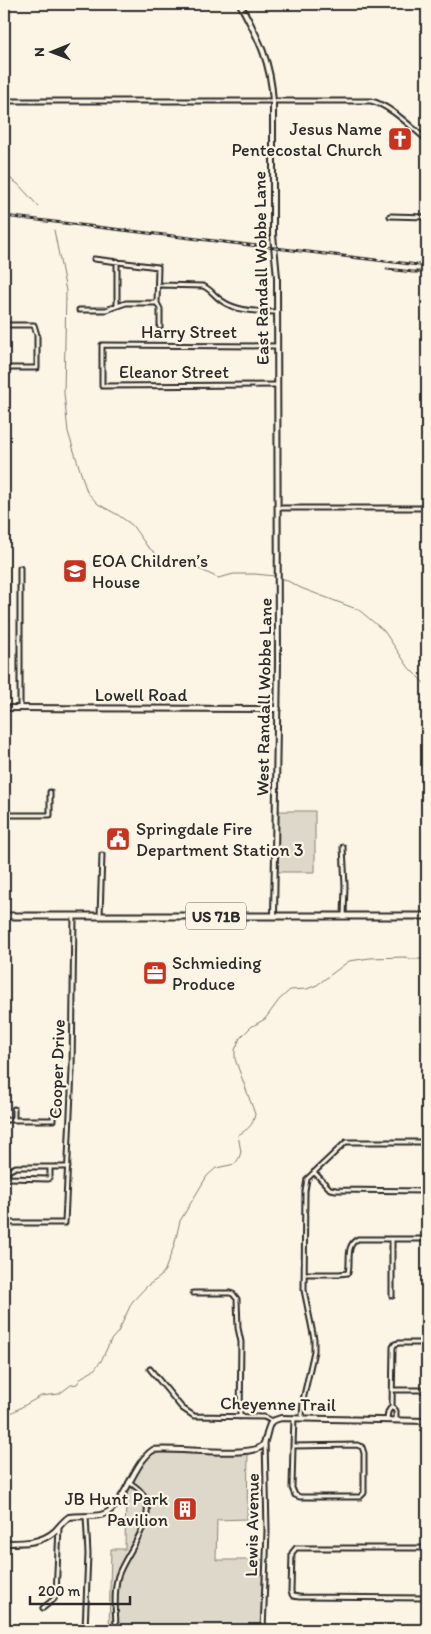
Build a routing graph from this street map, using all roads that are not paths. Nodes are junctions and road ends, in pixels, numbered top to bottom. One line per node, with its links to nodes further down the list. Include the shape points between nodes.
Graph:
1 (240, 4): 3 (street, East Randall Wobbe Lane, via 266,55)
2 (4, 101): 3 (street)
3 (273, 102): 4 (street, via 375,102); 13 (street, East Randall Wobbe Lane, via 273,235)
4 (427, 140)
5 (390, 216): 6 (street)
6 (427, 217)
7 (94, 258): 8 (street)
8 (117, 261): 9 (street, via 157,266); 11 (street)
9 (158, 285): 10 (street); 13 (street, via 203,286 229,306 246,311)
10 (157, 303): 11 (street); 15 (street)
11 (117, 306): 12 (street)
12 (79, 310)
13 (277, 312): 16 (street, East Randall Wobbe Lane)
14 (4, 325): 17 (street, via 34,325 37,335 37,368)
15 (160, 327)
16 (277, 346): 18 (street, East Randall Wobbe Lane); 19 (street, Harry Street, via 102,345)
17 (4, 368)
18 (277, 385): 19 (street, Eleanor Street); 20 (street, East Randall Wobbe Lane)
19 (102, 386)
20 (278, 508): 21 (street); 25 (street, West Randall Wobbe Lane)
21 (427, 508)
22 (20, 568): 24 (street)
23 (4, 708): 24 (street, Lowell Road)
24 (20, 708): 25 (street, Lowell Road)
25 (278, 709): 33 (street, West Randall Wobbe Lane)
26 (50, 792): 27 (street, via 50,815)
27 (4, 815)
28 (343, 847): 35 (street)
29 (102, 855): 32 (street)
30 (4, 916): 31 (main road, US 71B)
31 (74, 916): 32 (main road, US 71B); 42 (street, Cooper Drive)
32 (100, 916): 33 (main road, US 71B)
33 (274, 916): 35 (main road, US 71B)
34 (427, 916): 35 (main road, US 71B)
35 (344, 917)
36 (14, 1109): 39 (street)
37 (54, 1109): 39 (street, via 53,1120)
38 (4, 1120): 39 (street)
39 (14, 1120)
40 (427, 1142): 44 (street, via 346,1142)
41 (50, 1167): 42 (street); 43 (street, via 16,1167); 43 (street, via 48,1179 9,1178)
42 (68, 1167): 46 (street, Cooper Drive, via 65,1222)
43 (5, 1172)
44 (314, 1172): 45 (street, via 330,1189); 49 (street, via 306,1183)
45 (427, 1191)
46 (4, 1223)
47 (392, 1239): 48 (street); 49 (street, via 354,1240 350,1246 349,1271 342,1274); 51 (street)
48 (427, 1239)
49 (305, 1274): 59 (street, via 314,1356)
50 (193, 1293): 57 (street, via 230,1293 237,1299 241,1342)
51 (392, 1296)
52 (427, 1343): 54 (street, via 399,1343 394,1346)
53 (150, 1369): 57 (street, Cheyenne Trail, via 188,1413 200,1417)
54 (392, 1390): 55 (street); 56 (street)
55 (427, 1390)
56 (392, 1406): 60 (street); 61 (street)
57 (240, 1417): 63 (street, Cheyenne Trail, via 264,1417)
58 (294, 1418): 59 (street, Cheyenne Trail); 63 (street, Cheyenne Trail); 65 (street)
59 (302, 1418): 60 (street, Cheyenne Trail)
60 (387, 1420): 61 (street, Cheyenne Trail)
61 (396, 1420): 62 (street, Cheyenne Trail)
62 (427, 1420)
63 (272, 1421): 64 (street, Lewis Avenue)
64 (266, 1439): 66 (street, via 260,1448 250,1450 153,1450 142,1460); 75 (street, Lewis Avenue)
65 (293, 1446): 65 (street, via 294,1495 356,1498 362,1495 362,1447)
66 (129, 1482): 67 (street, via 109,1512); 74 (street, via 142,1492 148,1511 118,1578)
67 (86, 1516): 68 (street, via 69,1516); 73 (street)
68 (59, 1526): 69 (street, via 38,1540); 72 (street, via 56,1595)
69 (4, 1543)
70 (427, 1548): 71 (street, via 296,1548 292,1553 291,1581 292,1594 297,1597)
71 (427, 1598)
72 (43, 1608)
73 (85, 1630)
74 (116, 1630)
75 (263, 1630)

